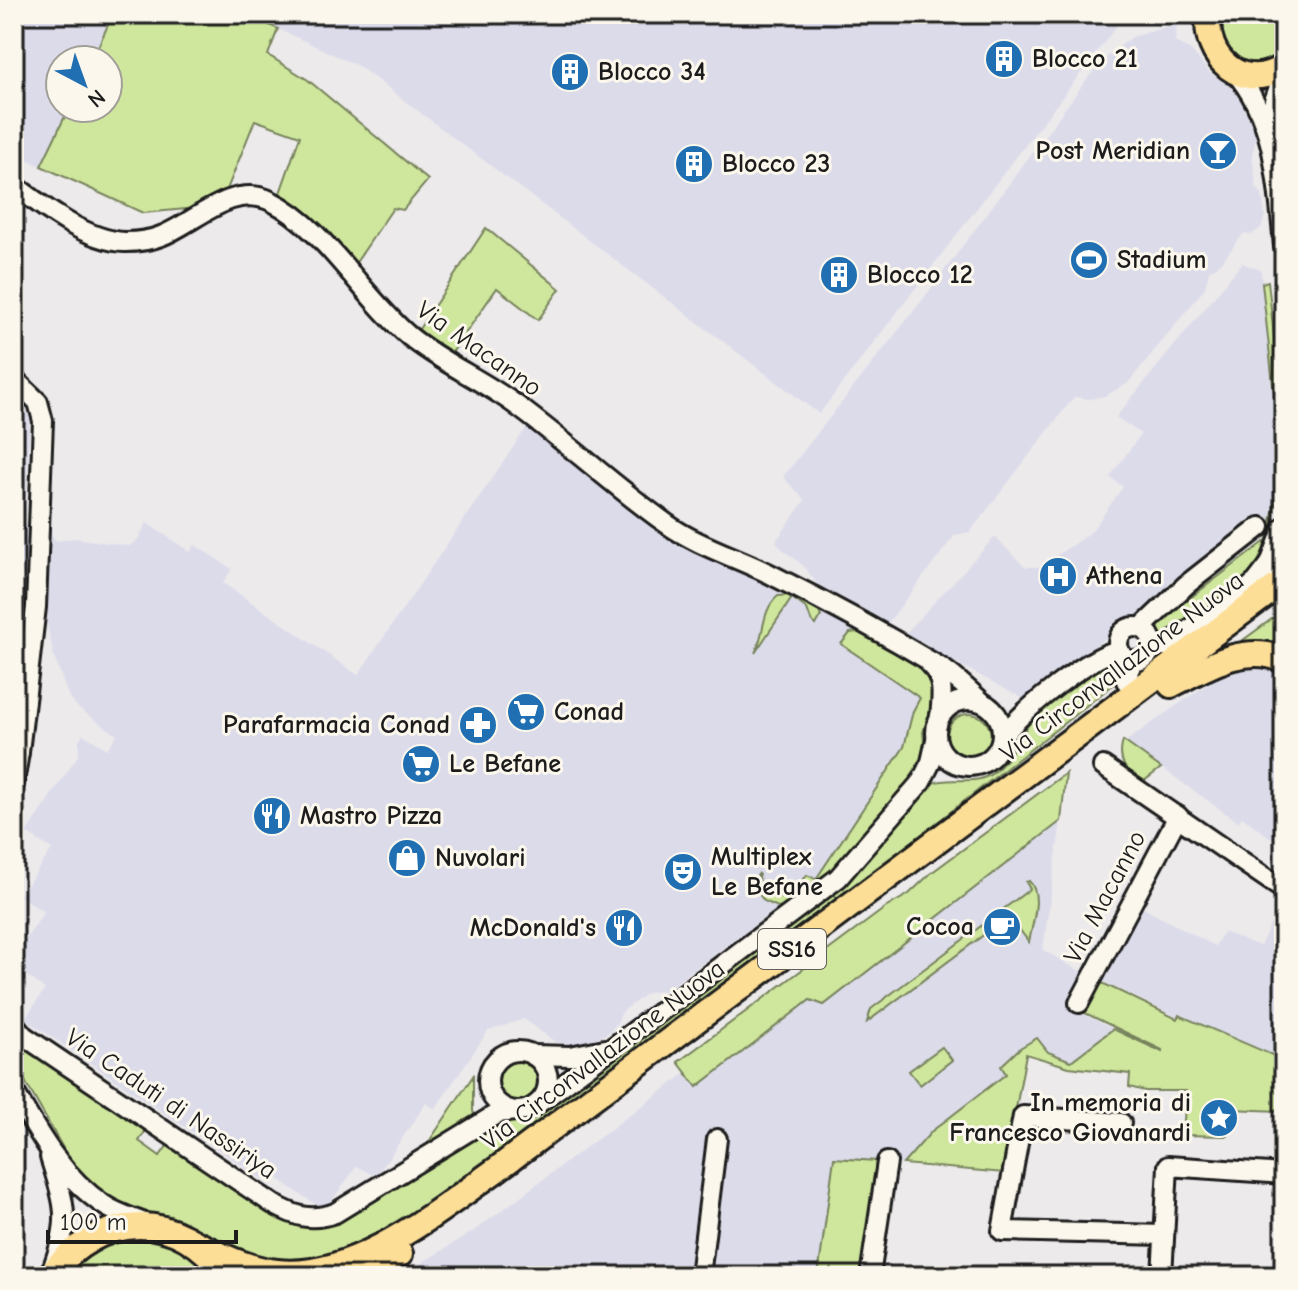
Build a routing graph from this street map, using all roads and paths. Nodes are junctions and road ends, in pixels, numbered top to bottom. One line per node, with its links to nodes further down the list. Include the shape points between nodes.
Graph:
1 (1209, 14): 3 (main road, via 1213,50)
2 (1284, 66): 3 (main road, via 1263,75)
3 (1234, 71): 5 (street, via 1258,104)
4 (1284, 74): 5 (street, via 1274,101)
5 (1270, 141): 7 (street)
6 (14, 185): 16 (street, Via Macanno, via 48,211 102,238 125,242 158,238 219,203 241,197 277,204 307,225 408,335 517,405 672,527 771,574)
7 (1284, 246)
8 (14, 379): 25 (street, via 38,402 43,421 33,644)
9 (1260, 527): 14 (street)
10 (1284, 527): 13 (street, via 1270,564 1256,582)
11 (1284, 581): 31 (main road, Via Circonvallazione Nuova / SS16)
12 (1284, 599): 19 (main road, Via Circonvallazione Nuova / SS16)
13 (1203, 625): 15 (street, via 1166,646); 18 (main road)
14 (1141, 628): 15 (street); 18 (street, via 1122,634)
15 (1152, 646): 18 (street, via 1144,659)
16 (922, 658): 21 (street, Via Macanno); 22 (street, Via Macanno, via 938,672)
17 (1284, 660): 19 (main road, via 1235,655)
18 (1126, 664): 20 (street, via 1104,653); 31 (main road)
19 (1171, 685): 50 (main road, Via Circonvallazione Nuova / SS16, via 503,1185)
20 (1038, 702): 21 (street); 23 (street)
21 (986, 704): 22 (street, via 962,700); 23 (street, Via Macanno)
22 (940, 716): 24 (street, Via Macanno)
23 (1003, 736): 26 (street, via 991,759)
24 (936, 740): 26 (street); 28 (street, Via Caduti di Nassiriya)
25 (17, 747): 29 (street)
26 (959, 765): 28 (street, Via Caduti di Nassiriya)
27 (1103, 766): 30 (street, Via Macanno)
28 (921, 782): 35 (street, Via Caduti di Nassiriya, via 838,878)
29 (14, 784)
30 (1178, 816): 32 (street, Via Macanno); 33 (street, Via Macanno)
31 (901, 867): 47 (main road, Via Circonvallazione Nuova / SS16, via 496,1170 373,1250 316,1270 278,1272 242,1265)
32 (1284, 890)
33 (1079, 1003)
34 (14, 1024): 39 (street, Via Caduti di Nassiriya, via 24,1036 273,1204 309,1219 335,1213 498,1113)
35 (612, 1047): 36 (street, Via Caduti di Nassiriya, via 570,1056); 38 (street, Via Caduti di Nassiriya)
36 (532, 1055): 38 (street, via 548,1078); 39 (street, Via Caduti di Nassiriya, via 505,1054 489,1073 492,1098)
37 (14, 1091): 42 (street)
38 (536, 1105): 39 (street, Via Caduti di Nassiriya)
39 (515, 1111)
40 (1121, 1123): 46 (street, via 1023,1116 1002,1231)
41 (717, 1139): 51 (street)
42 (46, 1147): 45 (street, via 84,1190 107,1207); 48 (street, via 66,1220)
43 (887, 1162): 52 (street)
44 (1284, 1174): 46 (street, via 1168,1166)
45 (157, 1228): 47 (main road, Via Circonvallazione Nuova / SS16); 48 (main road, Via Circonvallazione Nuova / SS16, via 111,1230 86,1240)
46 (1164, 1235): 53 (street)
47 (191, 1241): 49 (main road, Via Circonvallazione Nuova / SS16)
48 (50, 1276)
49 (226, 1276)
50 (356, 1276)
51 (700, 1276)
52 (870, 1276)
53 (1162, 1276)

